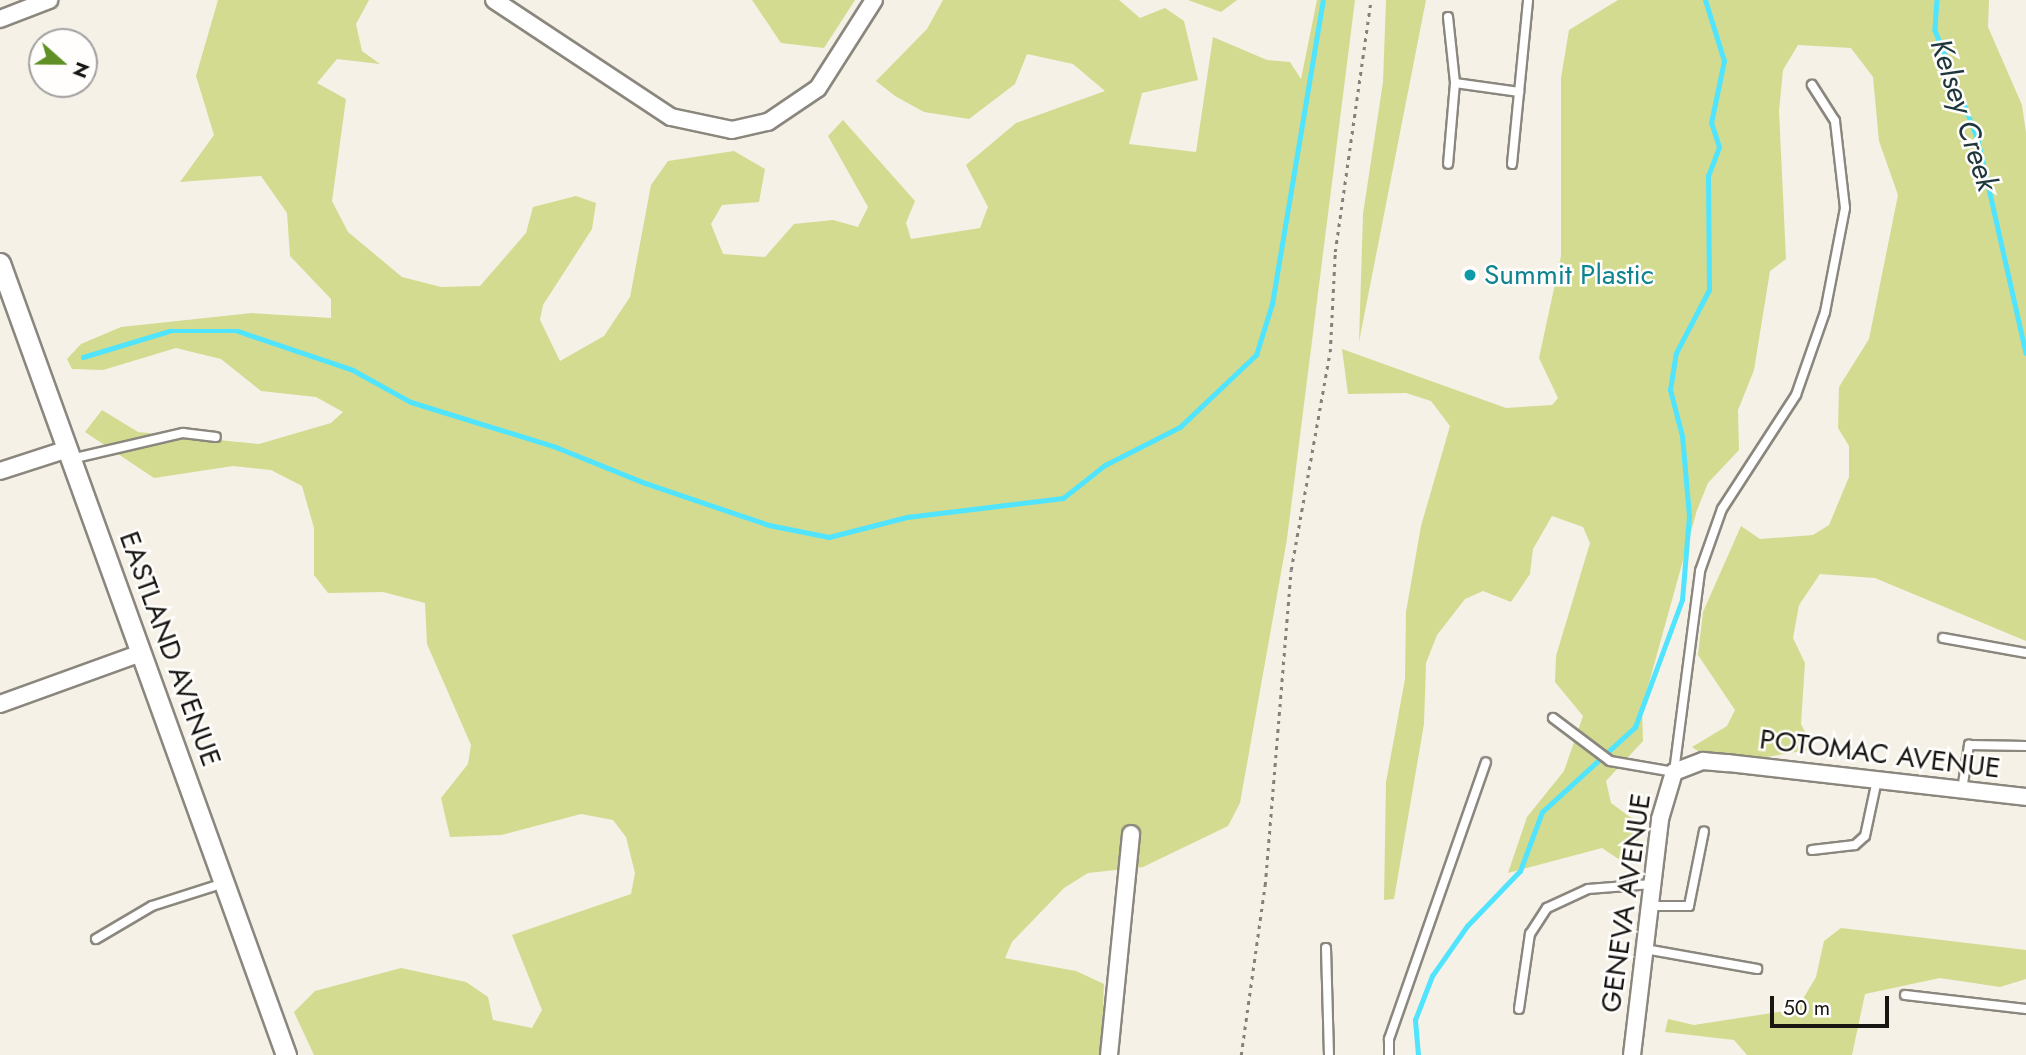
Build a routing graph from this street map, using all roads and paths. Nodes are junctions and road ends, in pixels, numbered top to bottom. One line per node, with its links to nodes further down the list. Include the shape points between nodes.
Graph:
1 (49, 0): 7 (street)
2 (494, 0): 3 (street, via 671,117 732,130 768,122 818,89)
3 (874, 0)
4 (1371, 0): 44 (path, via 1335,252 1330,352 1291,570 1265,884)
5 (1528, 0): 10 (lane)
6 (1448, 17): 8 (lane)
7 (0, 19)
8 (1455, 83): 10 (lane); 11 (lane)
9 (1812, 85): 25 (lane, via 1835,121 1845,208 1828,299 1796,395 1722,509 1700,571)
10 (1519, 92): 12 (lane)
11 (1448, 164)
12 (1512, 164)
13 (0, 263): 15 (street, EASTLAND AVENUE)
14 (216, 437): 15 (lane, via 183,433)
15 (70, 454): 16 (street); 18 (street, EASTLAND AVENUE)
16 (0, 471)
17 (1943, 638): 19 (lane)
18 (141, 653): 20 (street); 32 (street, EASTLAND AVENUE)
19 (2026, 653)
20 (0, 704)
21 (1553, 718): 25 (lane, via 1609,761)
22 (2026, 746): 27 (lane, via 1969,745)
23 (1486, 762): 46 (lane, via 1389,1039)
24 (1728, 763): 25 (street, GENEVA AVENUE, via 1703,761); 26 (street, POTOMAC AVENUE)
25 (1674, 772): 33 (street, GENEVA AVENUE, via 1664,795)
26 (1877, 780): 27 (street, POTOMAC AVENUE); 31 (lane, via 1865,836 1855,845)
27 (1962, 790): 28 (street, POTOMAC AVENUE)
28 (2026, 797)
29 (1704, 831): 34 (lane, via 1689,906)
30 (1131, 834): 43 (street)
31 (1812, 850)
32 (224, 883): 35 (lane, via 152,906); 42 (street, EASTLAND AVENUE)
33 (1653, 884): 34 (street, GENEVA AVENUE); 40 (lane, via 1588,889 1547,908 1530,934)
34 (1650, 906): 37 (street, GENEVA AVENUE)
35 (96, 939)
36 (1326, 948): 45 (lane)
37 (1644, 949): 38 (lane); 47 (street, GENEVA AVENUE)
38 (1758, 969)
39 (1905, 995): 41 (lane)
40 (1518, 1009)
41 (2026, 1009)
42 (286, 1055)
43 (1109, 1055)
44 (1241, 1055)
45 (1329, 1055)
46 (1389, 1055)
47 (1632, 1055)

